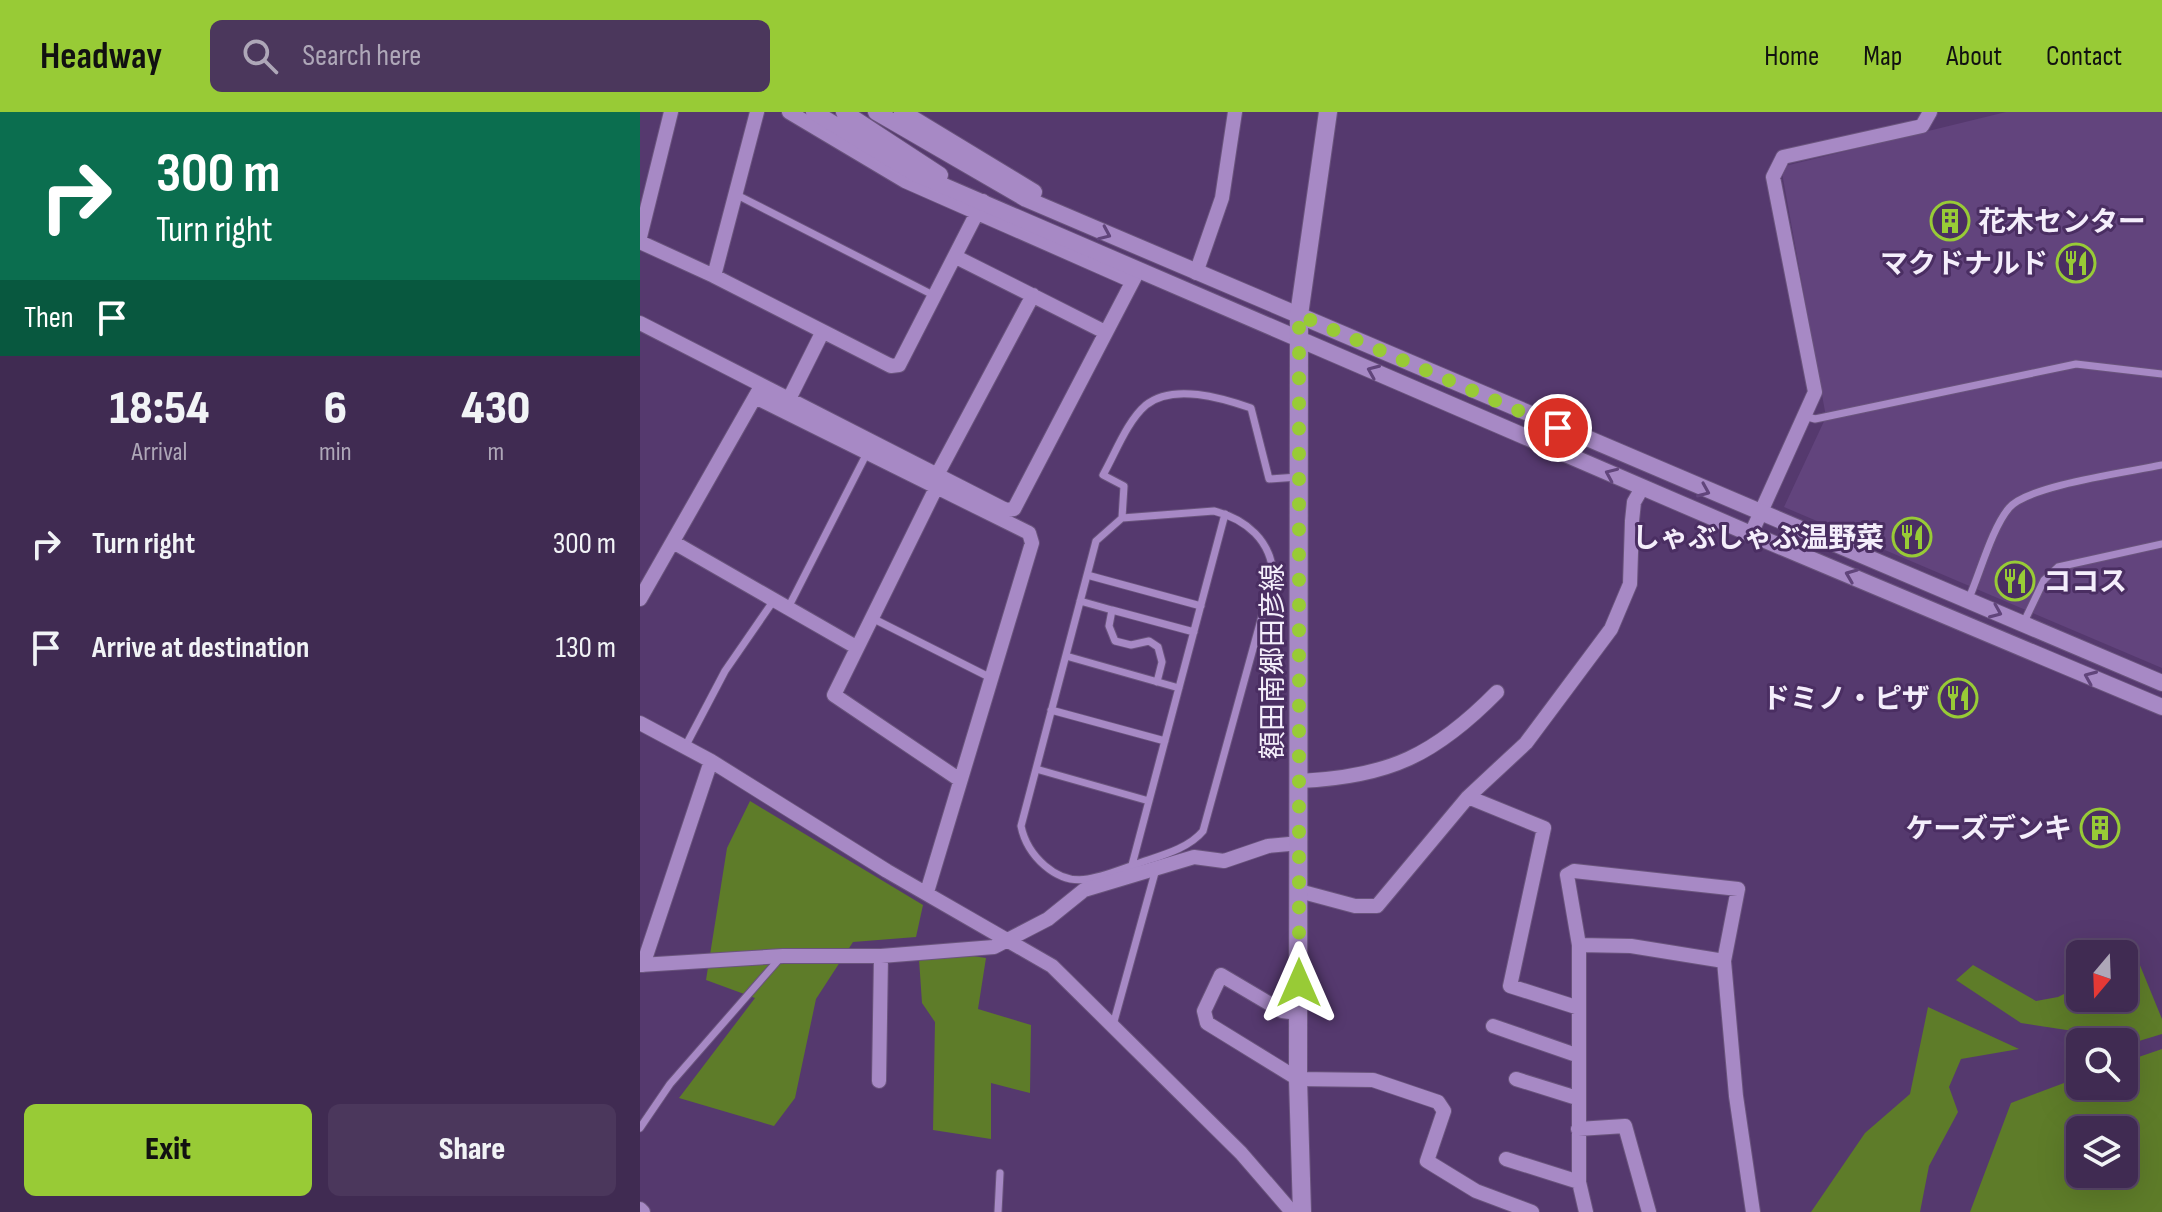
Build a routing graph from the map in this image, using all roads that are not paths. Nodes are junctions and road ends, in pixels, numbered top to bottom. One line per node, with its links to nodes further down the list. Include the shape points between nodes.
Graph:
1 (671, 112): 11 (street)
2 (757, 112): 12 (street)
3 (789, 112): 13 (street, via 905,181)
4 (814, 112): 13 (street)
5 (844, 112): 13 (street)
6 (876, 112): 14 (street, via 1026,199)
7 (902, 112): 14 (street)
8 (1235, 112): 17 (street, via 1222,198)
9 (1328, 112): 22 (main road, 額田南郷田彦線)
10 (1930, 112): 30 (street, via 1922,126 1783,157 1773,177 1815,392)
11 (645, 194): 15 (street)
12 (737, 195): 18 (street); 21 (lane)
13 (981, 207): 16 (street); 19 (street)
14 (1075, 221): 17 (street, one-way to 17)
15 (640, 239): 18 (street)
16 (956, 257): 20 (street); 21 (street)
17 (1196, 273): 22 (street)
18 (714, 276): 25 (street)
19 (1135, 276): 24 (street); 26 (street)
20 (1033, 295): 24 (street); 34 (street)
21 (935, 296): 25 (street, via 899,365)
22 (1299, 315): 26 (main road, 額田南郷田彦線); 37 (street, one-way to 37)
23 (640, 323): 28 (street)
24 (1105, 332): 34 (street, via 1014,509)
25 (822, 333): 29 (street)
26 (1300, 341): 33 (main road, 額田南郷田彦線); 35 (street, one-way to 26)
27 (2162, 374): 30 (lane, via 2076,364 1815,419)
28 (758, 392): 29 (street); 31 (street); 40 (street)
29 (789, 399): 34 (street)
30 (1804, 416): 37 (street)
31 (867, 453): 34 (street); 48 (lane)
32 (2162, 465): 46 (lane, via 2021,498 2001,521)
33 (1301, 477): 38 (lane, via 1269,479 1251,408 1221,398 1177,395 1147,404 1103,475 1124,486); 68 (main road, 額田南郷田彦線)
34 (937, 481): 50 (street); 55 (street, via 1029,533 1032,543)
35 (1642, 488): 39 (street); 69 (street, via 1634,502 1630,584 1611,629 1526,743)
36 (1225, 514): 38 (lane); 47 (lane); 72 (lane, via 1261,538 1273,576 1203,831 1187,845)
37 (1760, 515): 39 (street); 46 (street)
38 (1122, 518): 42 (lane, via 1096,541)
39 (1751, 534): 60 (street, one-way to 39)
40 (673, 542): 43 (street); 44 (street)
41 (2162, 544): 51 (lane, via 2058,567 2044,580)
42 (1087, 575): 45 (lane); 47 (lane)
43 (640, 599)
44 (774, 600): 48 (street); 64 (lane, via 725,671)
45 (1080, 601): 49 (lane); 54 (lane)
46 (1968, 601): 51 (street, one-way to 51)
47 (1201, 606): 52 (lane)
48 (788, 608): 53 (street)
49 (1112, 610): 52 (lane); 56 (lane, via 1109,626 1115,641 1149,641 1162,653)
50 (870, 617): 53 (street); 55 (lane)
51 (2023, 624): 57 (street)
52 (1194, 632): 58 (lane)
53 (856, 647): 67 (street, via 834,695)
54 (1066, 656): 56 (lane); 61 (lane)
55 (991, 678): 67 (street)
56 (1157, 682): 58 (lane)
57 (2162, 683)
58 (1179, 688): 63 (lane)
59 (1497, 692): 68 (street, via 1432,748 1406,762 1340,779)
60 (2162, 707)
61 (1051, 710): 63 (lane); 66 (lane)
62 (640, 723): 64 (street)
63 (1165, 741): 70 (lane)
64 (685, 747): 65 (street)
65 (711, 761): 75 (street); 81 (street)
66 (1036, 769): 70 (lane); 72 (lane, via 1021,826 1044,866 1061,876 1086,880)
67 (960, 780): 75 (street)
68 (1300, 781): 71 (main road, 額田南郷田彦線)
69 (1468, 797): 74 (street, via 1377,906 1355,906); 82 (street, via 1544,828 1510,986)
70 (1149, 801): 72 (lane)
71 (1300, 843): 73 (street, via 1268,846 1224,861 1194,857); 74 (main road, 額田南郷田彦線)
72 (1132, 865)
73 (1157, 866): 76 (street, via 1084,890); 84 (lane)
74 (1299, 891): 83 (main road, 額田南郷田彦線)
75 (927, 892): 76 (street)
76 (1011, 940): 79 (street, via 994,947); 84 (street, via 1052,966)
77 (1579, 945): 80 (street, via 1631,946); 80 (street, via 1567,875 1574,871 1738,889); 82 (street)
78 (783, 956): 79 (street); 81 (street); 91 (lane, via 670,1084)
79 (881, 956): 89 (street)
80 (1724, 961): 102 (street)
81 (642, 965)
82 (1579, 1008): 86 (street)
83 (1298, 1013): 87 (main road, 額田南郷田彦線); 87 (street, via 1282,1011 1221,975 1204,1011 1207,1023)
84 (1113, 1025): 97 (street)
85 (1493, 1026): 86 (street)
86 (1579, 1056): 90 (street)
87 (1298, 1079): 98 (main road, 額田南郷田彦線); 99 (street, via 1373,1080 1438,1102 1444,1111 1427,1161 1476,1191)
88 (1516, 1079): 90 (street)
89 (879, 1081)
90 (1577, 1098): 92 (street)
91 (640, 1128)
92 (1578, 1129): 95 (street); 101 (street, via 1625,1126)
93 (1506, 1159): 95 (street)
94 (1000, 1173): 96 (lane)
95 (1579, 1182): 100 (street)
96 (998, 1212)
97 (1292, 1212)
98 (1302, 1212)
99 (1532, 1212)
100 (1586, 1212)
101 (1649, 1212)
102 (1753, 1212)

